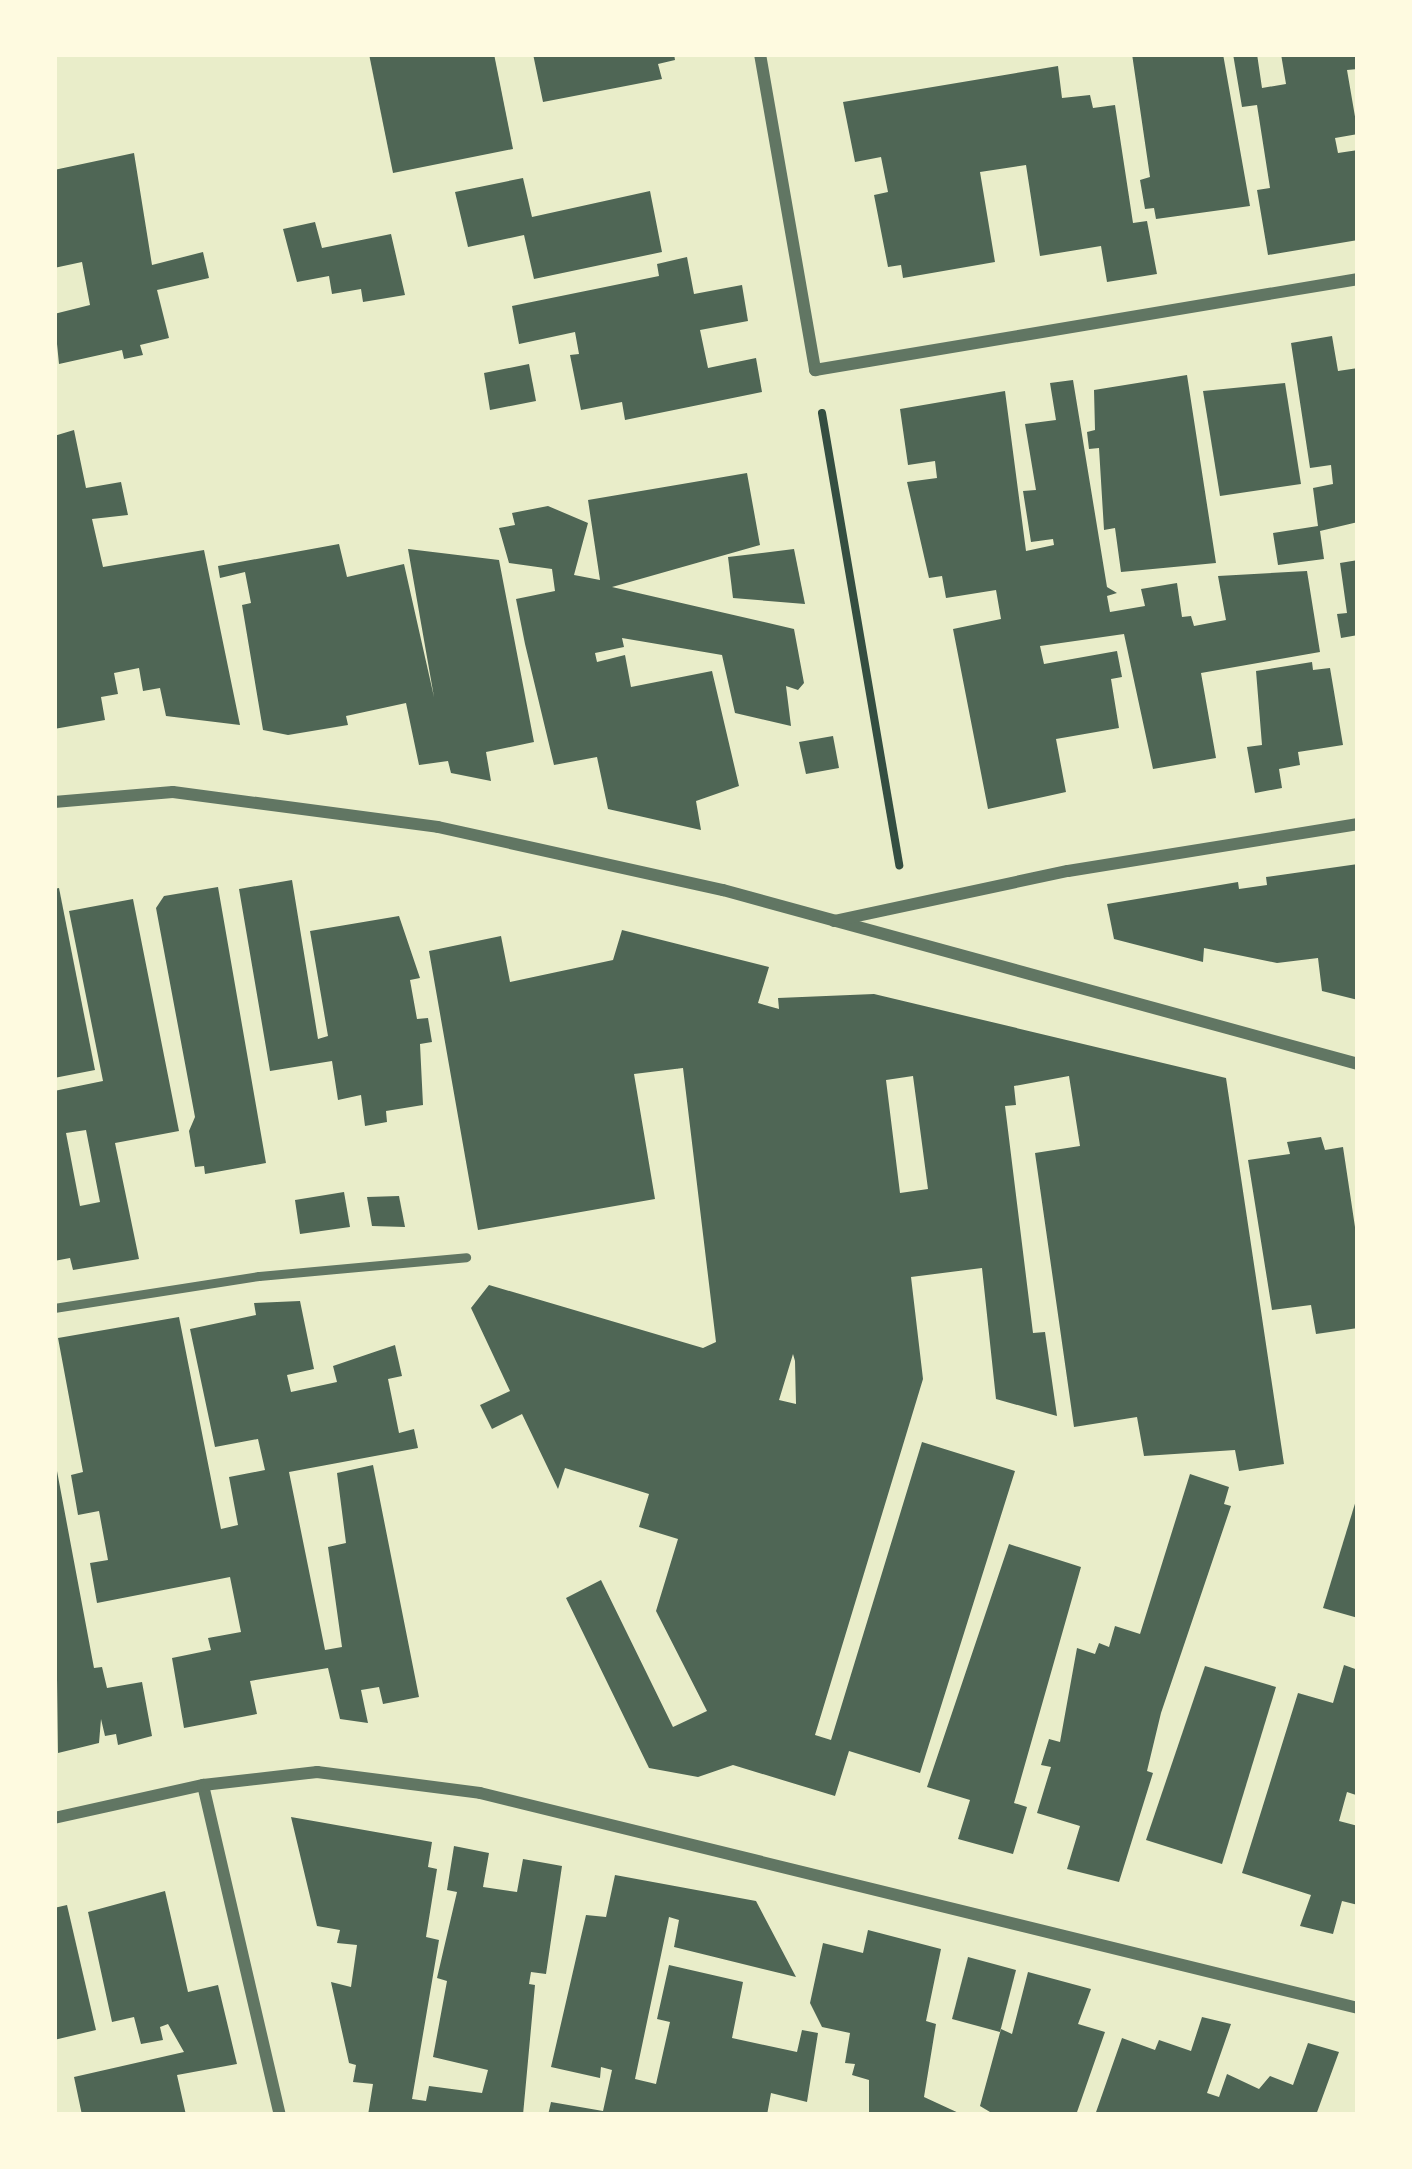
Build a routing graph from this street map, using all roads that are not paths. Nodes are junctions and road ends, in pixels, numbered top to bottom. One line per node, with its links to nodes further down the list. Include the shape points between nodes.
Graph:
1 (760, 54): 2 (street, via 815,370)
2 (1358, 279)
3 (54, 802): 5 (street, via 173,792 438,827)
4 (1358, 824): 5 (street)
5 (832, 921): 6 (street)
6 (1358, 1064)
7 (466, 1257): 8 (lane, via 259,1276)
8 (54, 1308)
9 (202, 1785): 10 (street); 11 (street, via 317,1772 480,1793); 12 (street)
10 (54, 1818)
11 (1358, 2008)
12 (280, 2115)

